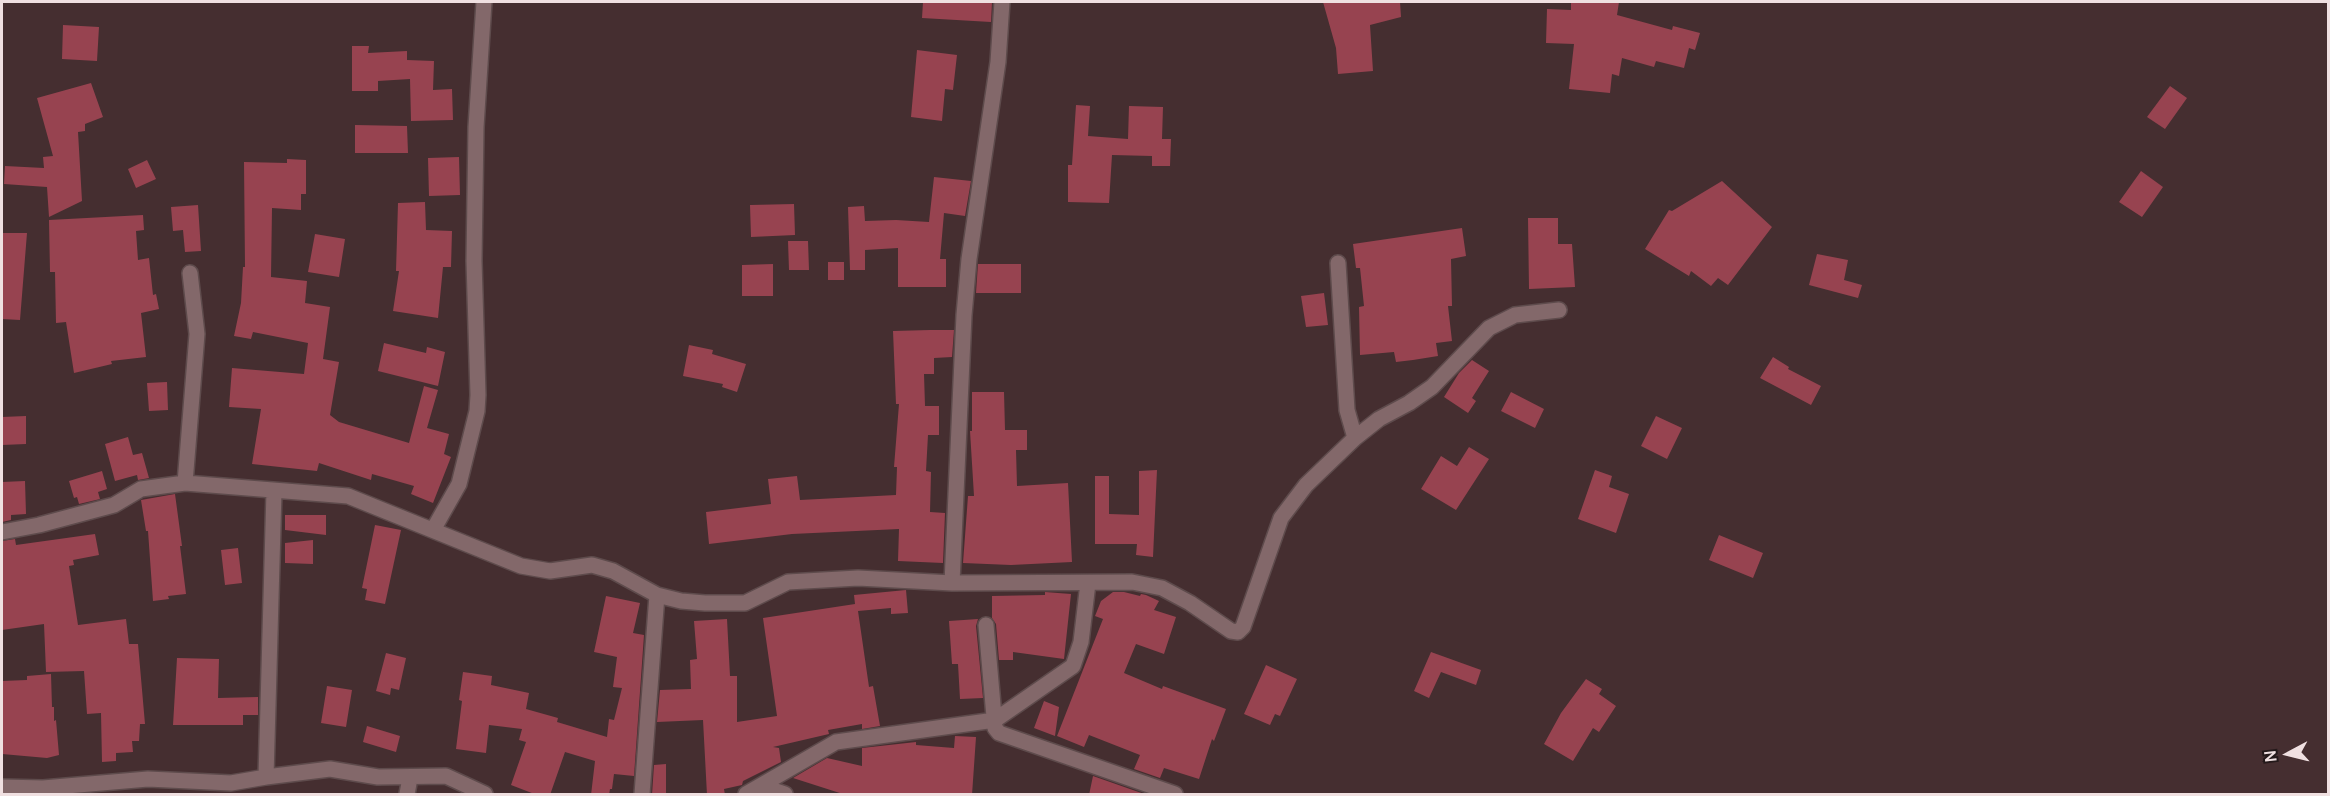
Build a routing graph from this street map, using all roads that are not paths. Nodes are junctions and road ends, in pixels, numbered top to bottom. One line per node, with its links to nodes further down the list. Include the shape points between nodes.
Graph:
1 (484, 2): 9 (street, via 474,239 477,411 459,484)
2 (1002, 2): 11 (street, via 998,62 964,315)
3 (1338, 262): 6 (street, via 1347,410)
4 (190, 273): 7 (street, via 197,334)
5 (1559, 310): 6 (street, via 1515,315 1490,328 1432,387 1378,419)
6 (1355, 438): 12 (street, via 1306,485 1281,518 1238,632 1148,584)
7 (184, 483): 8 (street); 10 (street, via 141,489 114,505)
8 (274, 491): 9 (street, via 348,496); 16 (street)
9 (433, 530): 13 (street, via 521,566 550,571 592,565 613,571)
10 (2, 532)
11 (952, 583): 12 (street); 13 (street, via 858,578 788,582 745,603 681,601)
12 (1088, 583): 15 (street, via 1081,642 1073,666)
13 (657, 596): 22 (street)
14 (986, 626): 15 (street)
15 (995, 720): 18 (street, via 836,742); 25 (street, via 999,733)
16 (266, 777): 17 (street, via 330,769); 19 (street, via 231,783 148,779 43,788)
17 (410, 778): 20 (street); 21 (street, via 446,776)
18 (762, 786): 23 (street); 24 (street)
19 (2, 787)
20 (407, 795)
21 (485, 795)
22 (642, 795)
23 (746, 795)
24 (785, 795)
25 (1175, 795)

